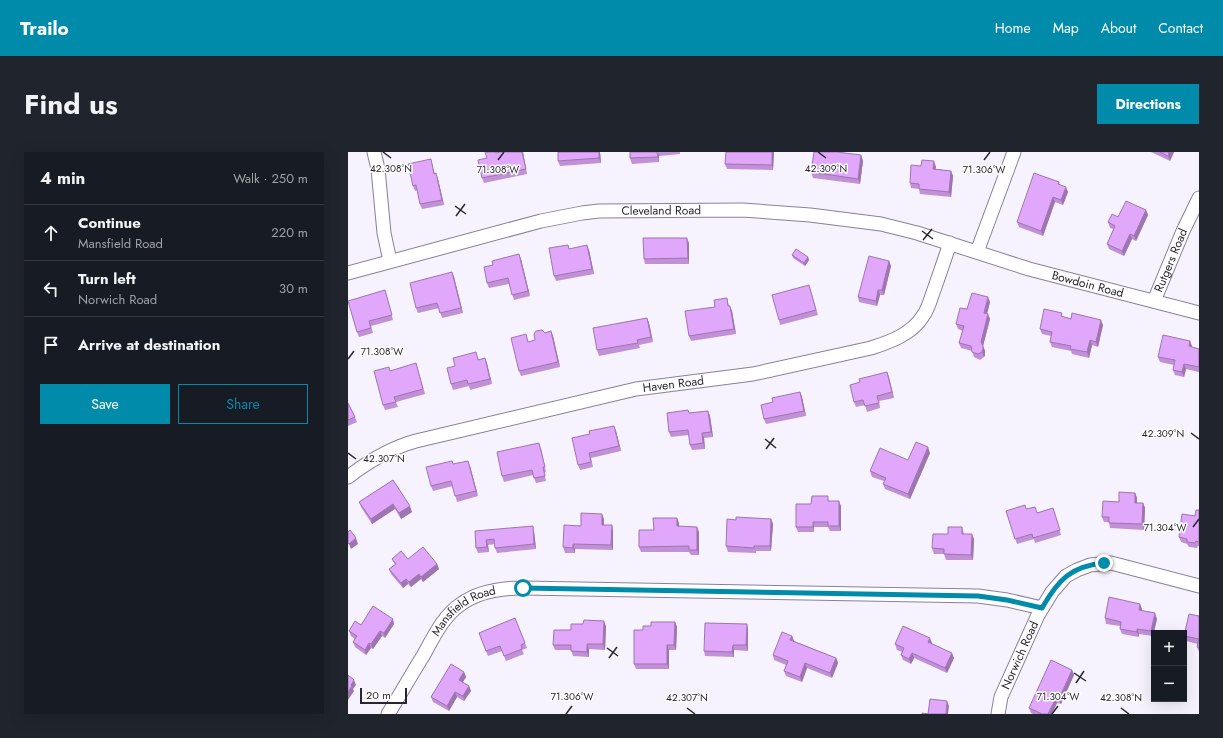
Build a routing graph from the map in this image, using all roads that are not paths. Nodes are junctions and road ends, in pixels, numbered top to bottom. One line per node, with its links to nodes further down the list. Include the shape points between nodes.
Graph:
1 (374, 152): 6 (street)
2 (1014, 152): 5 (street)
3 (1199, 198): 8 (street, Rutgers Road)
4 (950, 243): 5 (street, Cleveland Road); 6 (street, Cleveland Road, via 893,227 804,214 730,209 599,211 541,221); 10 (street, Haven Road, via 922,317 903,336 887,343 753,374 636,389 416,441 378,456)
5 (977, 252): 8 (street, Bowdoin Road, via 1029,269)
6 (390, 261): 7 (street, Cleveland Road)
7 (348, 273)
8 (1154, 301): 9 (street, Bowdoin Road)
9 (1199, 313)
10 (348, 477)
11 (1199, 586): 12 (street, Norwich Road, via 1111,563 1097,564 1083,567 1066,576)
12 (1042, 608): 13 (street, Mansfield Road, via 978,596 523,588 496,590 467,600 451,613 436,633); 14 (street, Norwich Road, via 1001,697)
13 (388, 714)
14 (998, 714)

